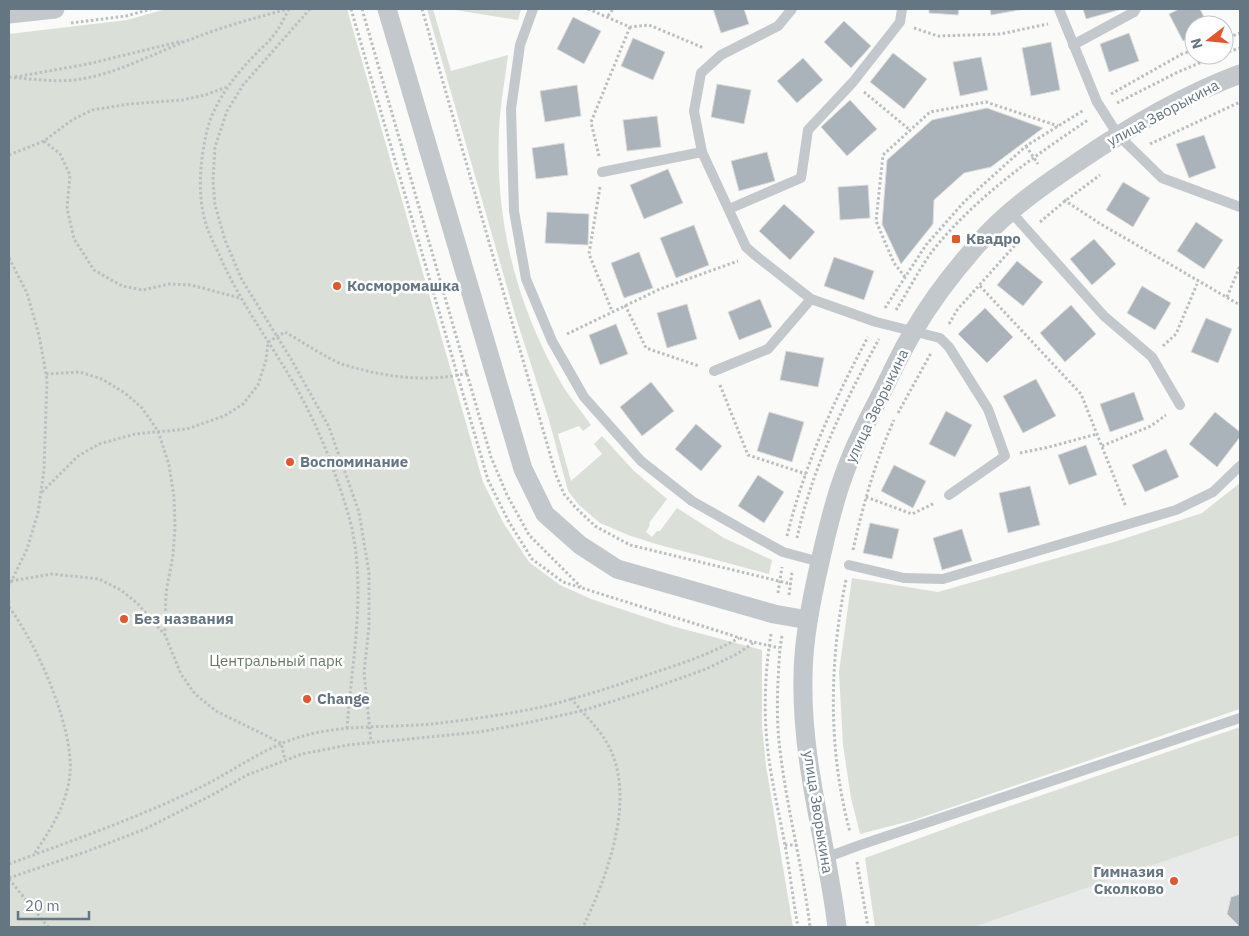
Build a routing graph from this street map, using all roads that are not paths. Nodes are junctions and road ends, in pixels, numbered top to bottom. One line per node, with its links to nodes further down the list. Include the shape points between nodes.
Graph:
1 (55, 9): 8 (street)
2 (387, 9): 25 (street, via 523,469 544,514 580,546 617,569)
3 (533, 9): 23 (lane, via 520,45 511,110 514,211 526,278 552,341 584,397 641,461 692,501 783,552)
4 (902, 9): 15 (lane, via 900,22 853,82 808,130 801,178)
5 (1059, 9): 9 (lane)
6 (1136, 9): 9 (lane)
7 (787, 11): 12 (lane, via 778,26 720,55 701,73 694,111)
8 (9, 14)
9 (1073, 45): 11 (lane, via 1100,106)
10 (1240, 74): 11 (street, улица Зворыкина, via 1214,84)
11 (1118, 135): 14 (lane, via 1162,178); 16 (street, улица Зворыкина)
12 (702, 152): 13 (lane); 15 (lane)
13 (602, 172)
14 (1240, 207)
15 (729, 210): 17 (lane, via 746,247)
16 (1011, 212): 18 (street, улица Зворыкина, via 979,243); 20 (lane, via 1104,316 1152,357)
17 (811, 299): 18 (lane); 19 (lane, via 768,349)
18 (913, 331): 22 (lane, via 940,338 949,347 988,409 1005,456); 23 (street, улица Зворыкина, via 862,431 840,484)
19 (714, 371)
20 (1180, 404)
21 (1240, 466): 24 (lane, via 1213,492 1176,510 942,579 904,578)
22 (950, 495)
23 (820, 562): 25 (street, улица Зворыкина)
24 (849, 565)
25 (808, 620): 27 (street, улица Зворыкина, via 803,710)
26 (1240, 718): 27 (lane)
27 (824, 858): 28 (street, улица Зворыкина)
28 (837, 927)

